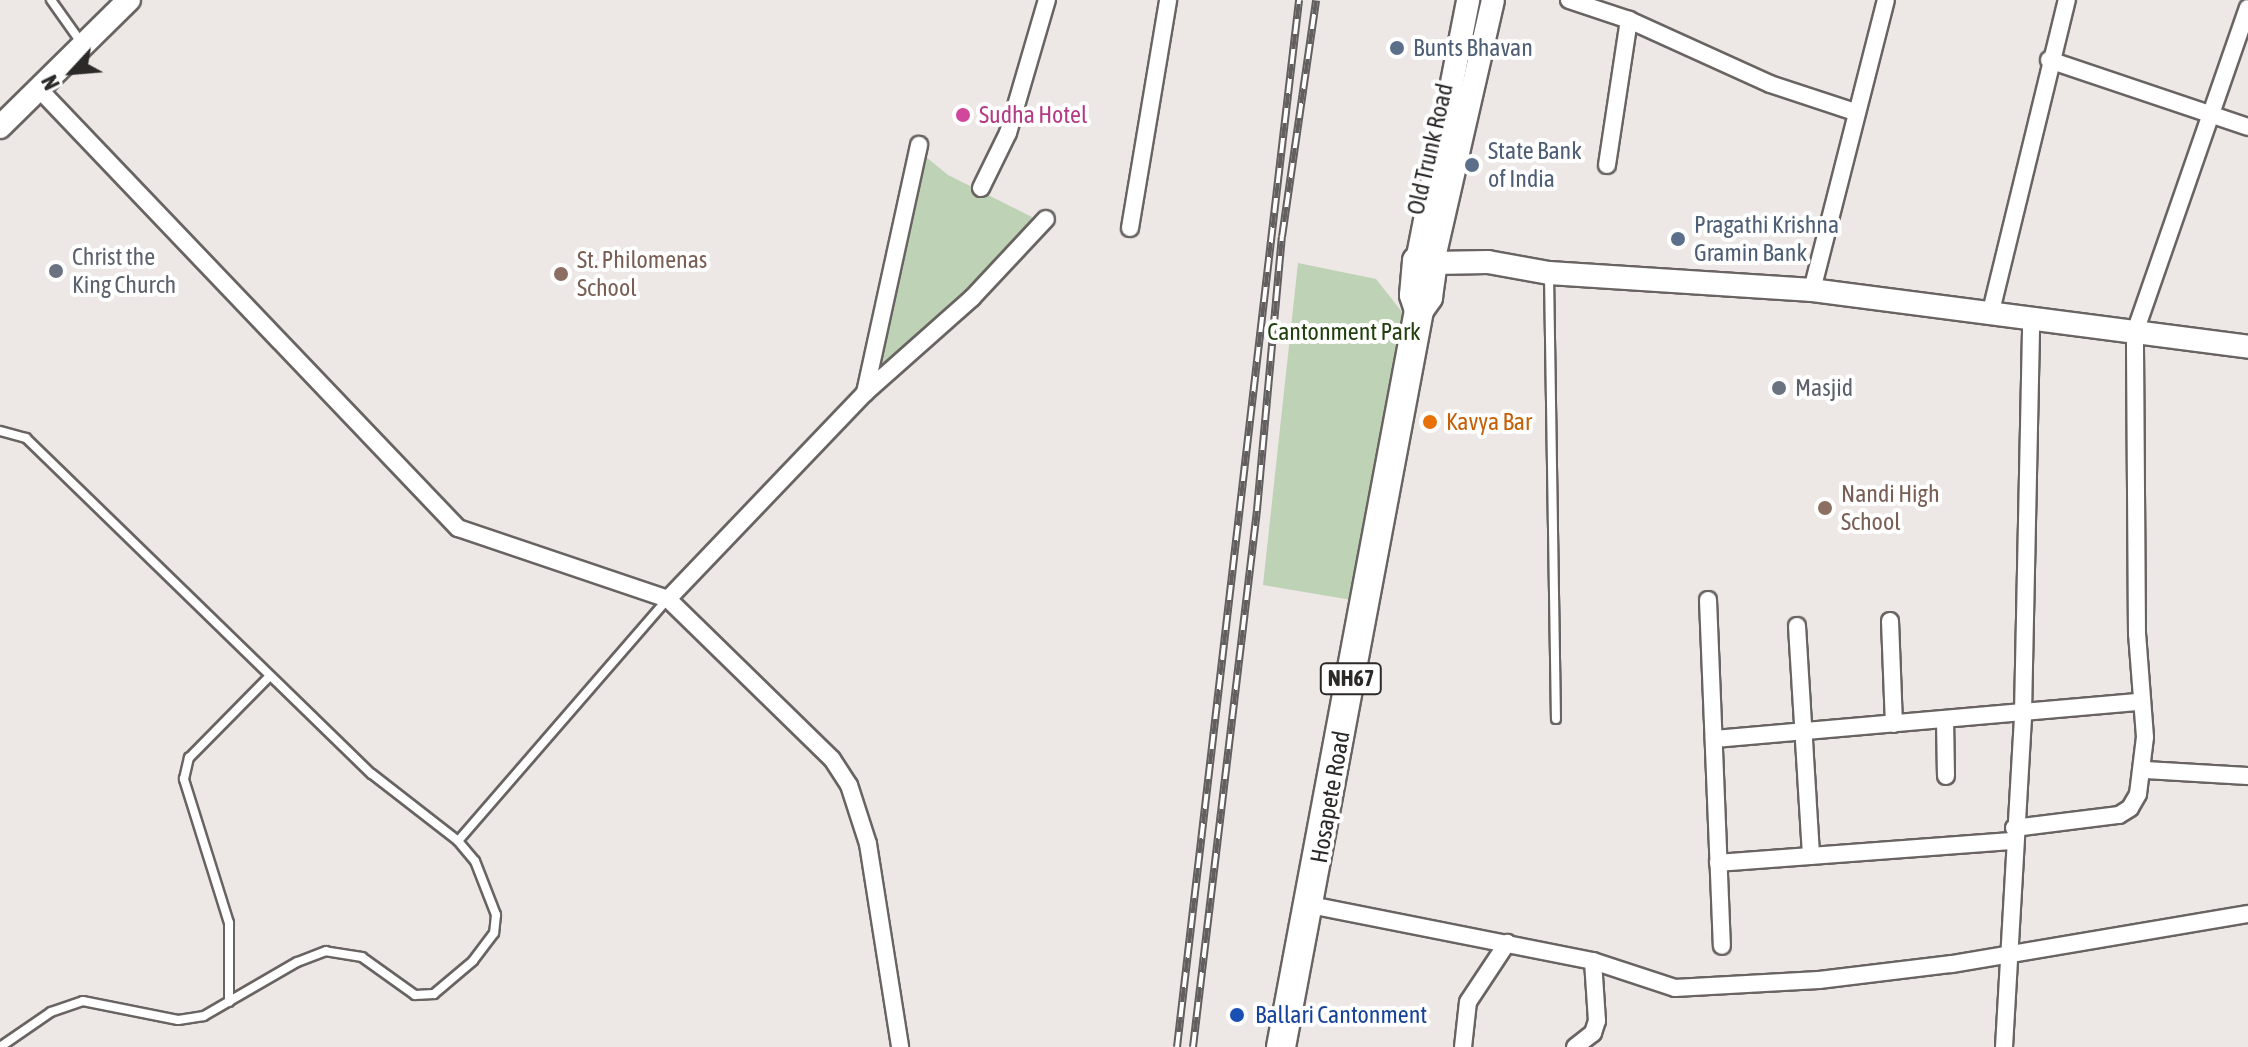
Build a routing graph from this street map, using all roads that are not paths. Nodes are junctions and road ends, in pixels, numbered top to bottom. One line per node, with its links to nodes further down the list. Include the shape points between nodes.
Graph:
1 (51, 0): 12 (lane)
2 (129, 0): 12 (street)
3 (1047, 0): 21 (street, via 1008,133)
4 (1168, 0): 23 (street)
5 (1468, 0): 24 (street, Old Trunk Road)
6 (1493, 0): 24 (street, Old Trunk Road)
7 (1569, 0): 11 (street)
8 (1886, 0): 15 (street)
9 (2067, 0): 13 (street)
10 (2248, 8): 16 (street)
11 (1629, 20): 15 (street, via 1770,84); 20 (street)
12 (83, 46): 14 (street)
13 (2049, 60): 16 (street); 27 (street)
14 (39, 89): 17 (street); 33 (street, via 458,528)
15 (1855, 112): 26 (street)
16 (2208, 112): 18 (street); 29 (street)
17 (0, 127)
18 (2248, 127)
19 (919, 145): 31 (street)
20 (1607, 165)
21 (981, 188)
22 (1046, 219): 31 (street, via 972,298)
23 (1130, 228)
24 (1425, 262): 25 (street, via 1488,262); 52 (highway, Hosapete Road / NH67, via 1414,295 1419,310)
25 (1549, 273): 26 (street); 40 (lane)
26 (1812, 290): 27 (street)
27 (1991, 311): 28 (street)
28 (2031, 316): 29 (street); 39 (street)
29 (2135, 332): 30 (street); 38 (street)
30 (2248, 347)
31 (865, 393): 33 (street)
32 (0, 431): 37 (lane, via 26,438)
33 (668, 599): 49 (lane); 60 (street, via 832,759 849,785 868,844)
34 (1708, 600): 44 (street)
35 (1890, 621): 42 (street)
36 (1797, 626): 43 (street)
37 (270, 676): 49 (lane, via 372,774); 58 (lane, via 189,758 184,779 229,923)
38 (2140, 702): 39 (street); 45 (street)
39 (2023, 713): 41 (street); 48 (street)
40 (1556, 719)
41 (1945, 719): 42 (street); 46 (street)
42 (1894, 724): 43 (street)
43 (1804, 732): 44 (street); 50 (street)
44 (1714, 739): 51 (street)
45 (2145, 770): 47 (street); 48 (street, via 2130,808 2119,815)
46 (1946, 776)
47 (2248, 776)
48 (2014, 834): 50 (street); 56 (street)
49 (458, 841): 58 (lane, via 475,861 496,915 494,933 450,984 434,994 415,995 362,957 326,951)
50 (1811, 856): 51 (street)
51 (1718, 863): 55 (street)
52 (1310, 905): 54 (street); 61 (highway, Hosapete Road / NH67)
53 (2248, 914): 56 (street)
54 (1507, 943): 57 (street); 62 (street, via 1468,1002)
55 (1722, 946)
56 (2013, 952): 57 (street, via 1819,980 1675,988); 64 (street)
57 (1593, 961): 63 (street, via 1597,1021 1593,1033)
58 (229, 1002): 59 (lane, via 204,1016 178,1020 83,1001 51,1012)
59 (0, 1047)
60 (900, 1047)
61 (1281, 1047)
62 (1463, 1047)
63 (1575, 1047)
64 (2004, 1047)

